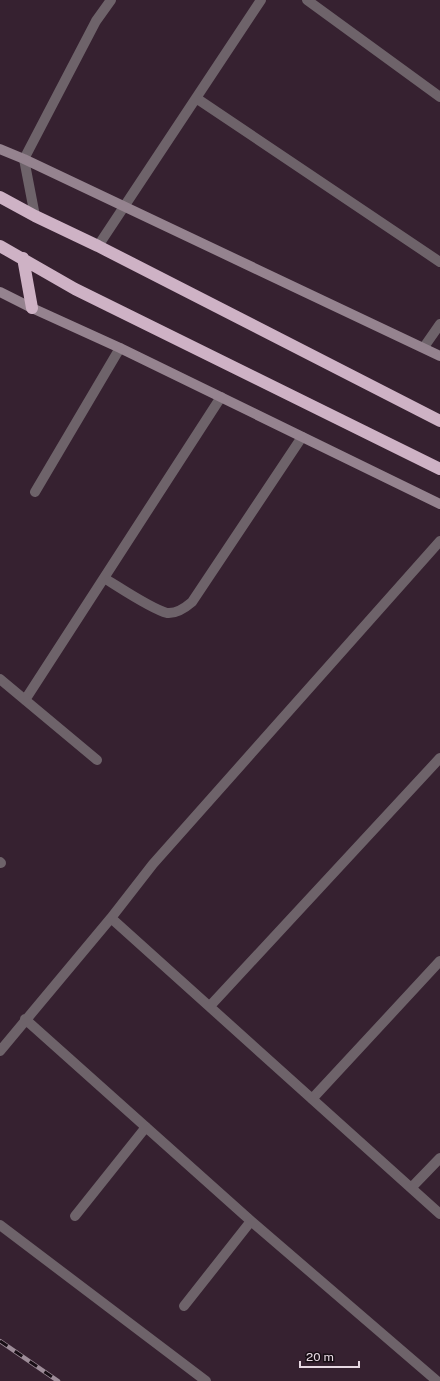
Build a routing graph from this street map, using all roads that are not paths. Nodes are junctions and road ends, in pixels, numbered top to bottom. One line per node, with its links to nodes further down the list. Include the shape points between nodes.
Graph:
1 (111, 0): 7 (street, via 96,21)
2 (261, 0): 5 (street)
3 (307, 0): 4 (street)
4 (440, 97)
5 (196, 98): 9 (street); 14 (street)
6 (0, 149): 7 (street)
7 (24, 159): 9 (street); 10 (street)
8 (0, 197): 10 (highway)
9 (124, 206): 12 (street); 18 (street)
10 (35, 216): 12 (highway)
11 (0, 246): 13 (highway)
12 (98, 246): 22 (highway)
13 (23, 258): 16 (highway); 24 (highway, via 75,290)
14 (440, 262)
15 (0, 292): 16 (street)
16 (32, 308): 19 (street)
17 (440, 324): 18 (street)
18 (424, 347): 20 (street)
19 (120, 348): 21 (street); 25 (street)
20 (440, 356)
21 (221, 397): 23 (street); 28 (street)
22 (440, 421)
23 (302, 437): 26 (street); 28 (street, via 192,602 182,610 168,613 150,606)
24 (440, 469)
25 (35, 492)
26 (440, 504)
27 (440, 541): 33 (street, via 158,859)
28 (104, 578): 30 (street)
29 (0, 680): 30 (street)
30 (25, 700): 32 (street)
31 (440, 758): 35 (street)
32 (97, 760)
33 (111, 918): 35 (street); 36 (street)
34 (440, 961): 38 (street)
35 (210, 1006): 38 (street)
36 (25, 1019): 37 (street); 39 (street)
37 (1, 1046)
38 (312, 1099): 41 (street)
39 (146, 1127): 43 (street); 44 (street)
40 (440, 1158): 41 (street)
41 (412, 1188): 42 (street)
42 (440, 1214)
43 (74, 1216)
44 (251, 1221): 46 (street); 48 (street)
45 (0, 1225): 47 (street)
46 (184, 1306)
47 (206, 1381)
48 (437, 1381)

